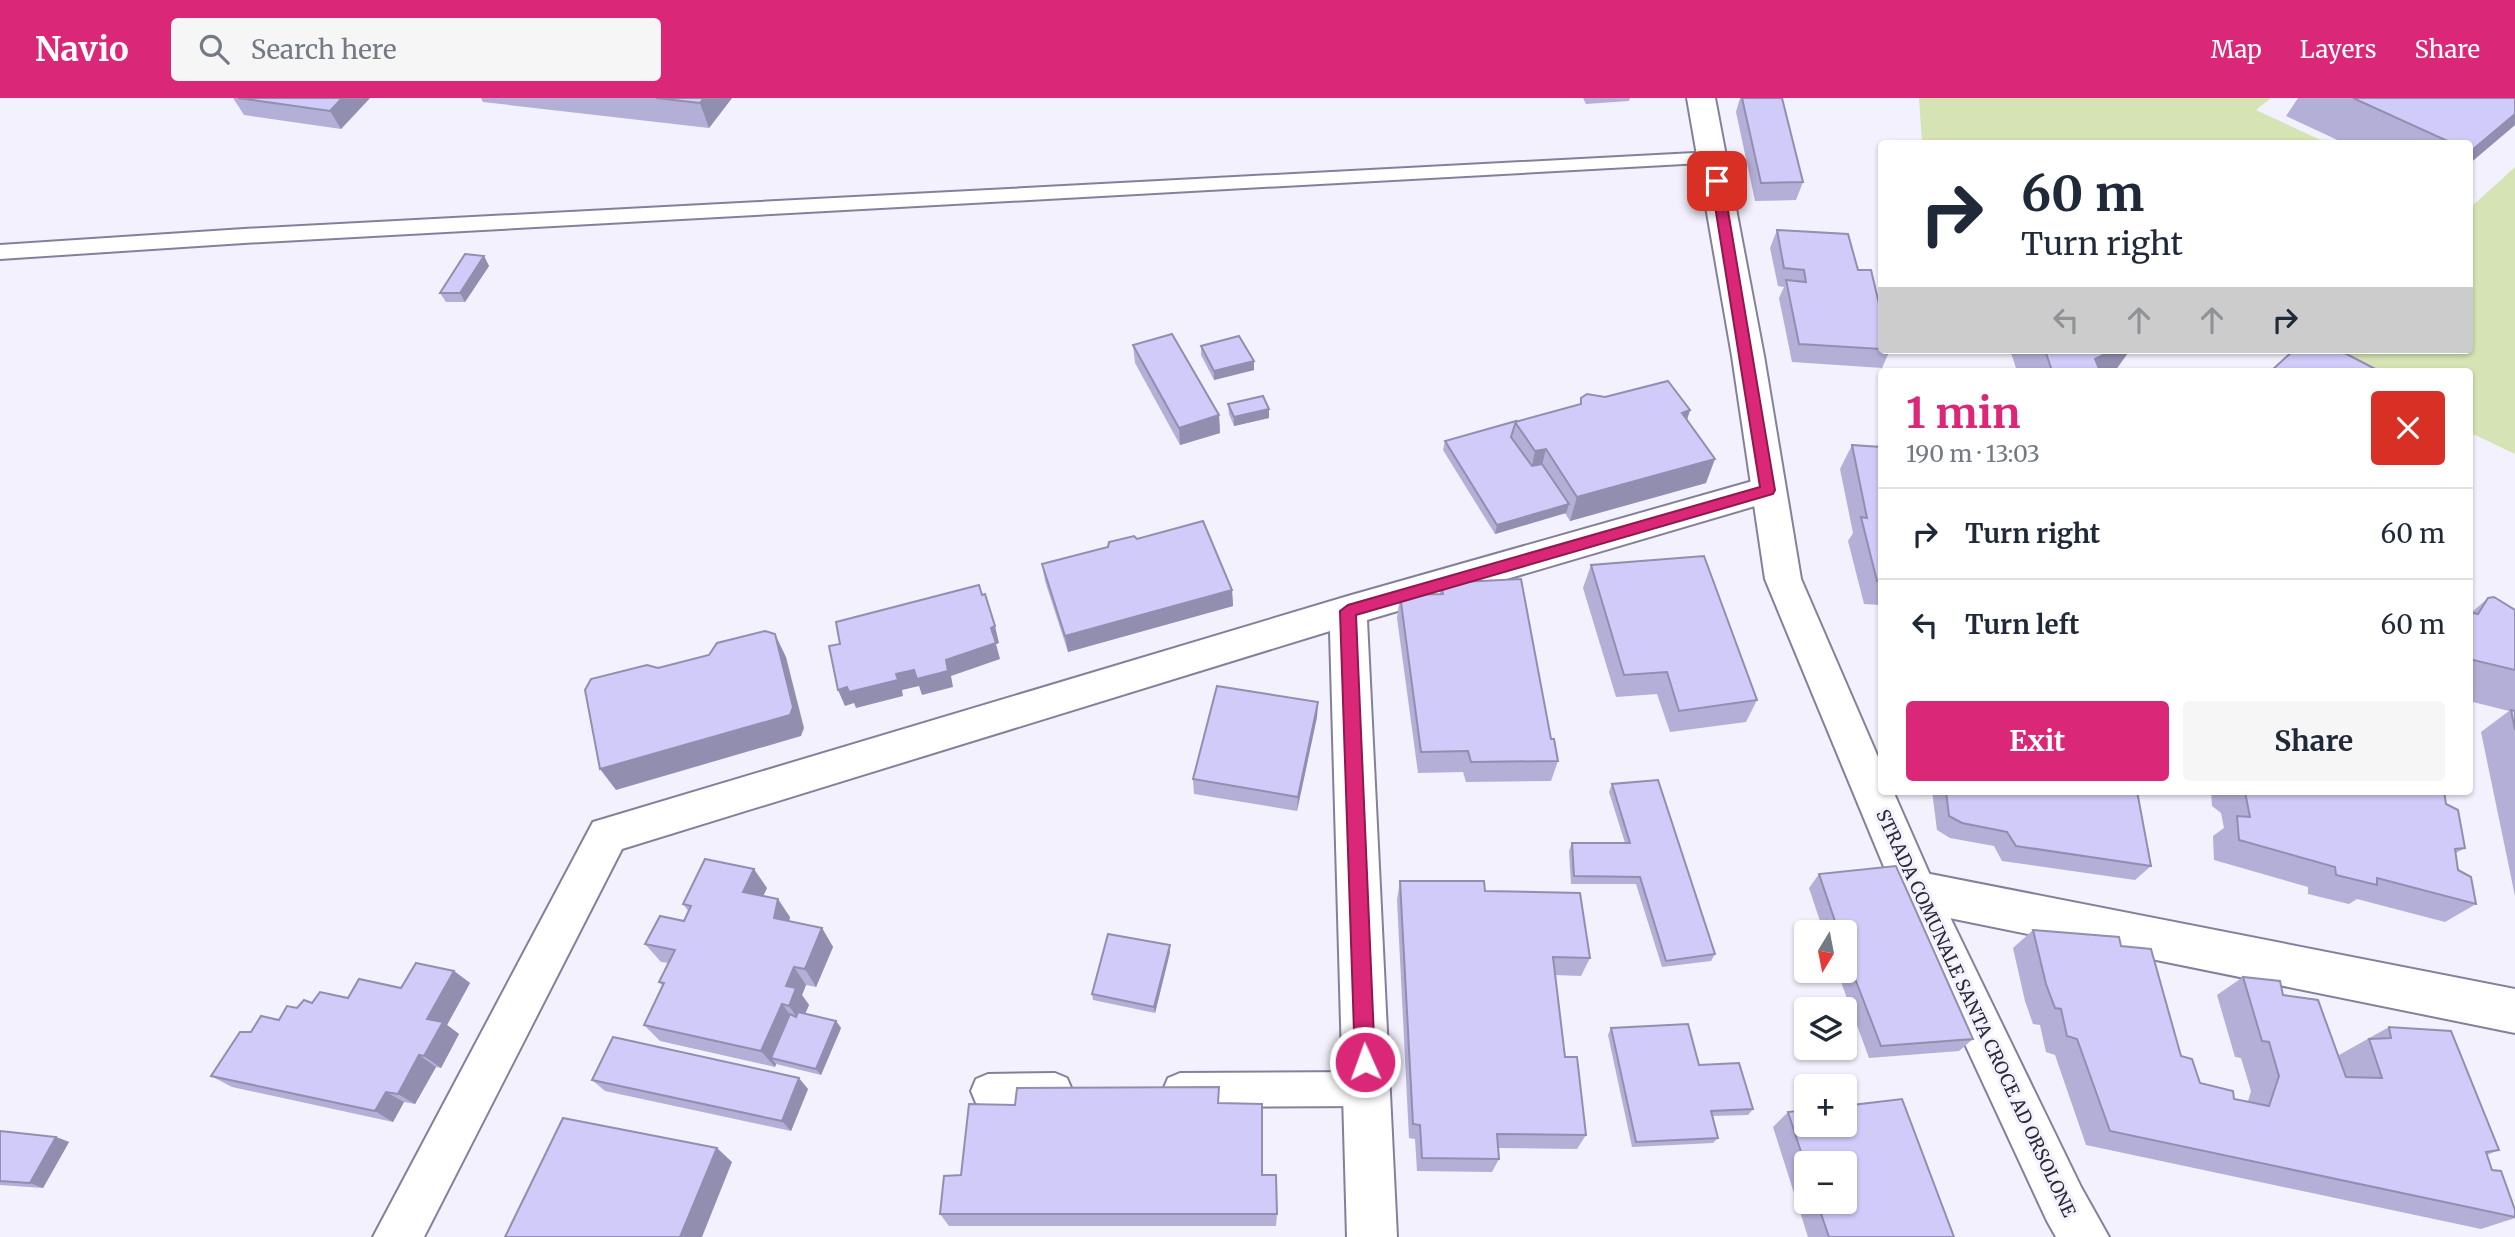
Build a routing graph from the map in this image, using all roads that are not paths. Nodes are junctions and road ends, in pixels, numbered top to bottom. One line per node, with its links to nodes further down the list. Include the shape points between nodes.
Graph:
1 (1701, 98): 2 (street, STRADA COMUNALE SANTA CROCE AD ORSOLONE)
2 (1713, 158): 3 (lane); 4 (street, STRADA COMUNALE SANTA CROCE AD ORSOLONE)
3 (0, 252)
4 (1768, 490): 5 (street); 6 (street, STRADA COMUNALE SANTA CROCE AD ORSOLONE, via 1783,579)
5 (1348, 611): 8 (street); 12 (street, via 608,835)
6 (1915, 891): 7 (street); 14 (street, STRADA COMUNALE SANTA CROCE AD ORSOLONE)
7 (2515, 1010)
8 (1366, 1089): 10 (lane); 13 (street)
9 (1086, 1090): 11 (lane)
10 (1142, 1090)
11 (988, 1091)
12 (398, 1237)
13 (1372, 1237)
14 (2084, 1237)

